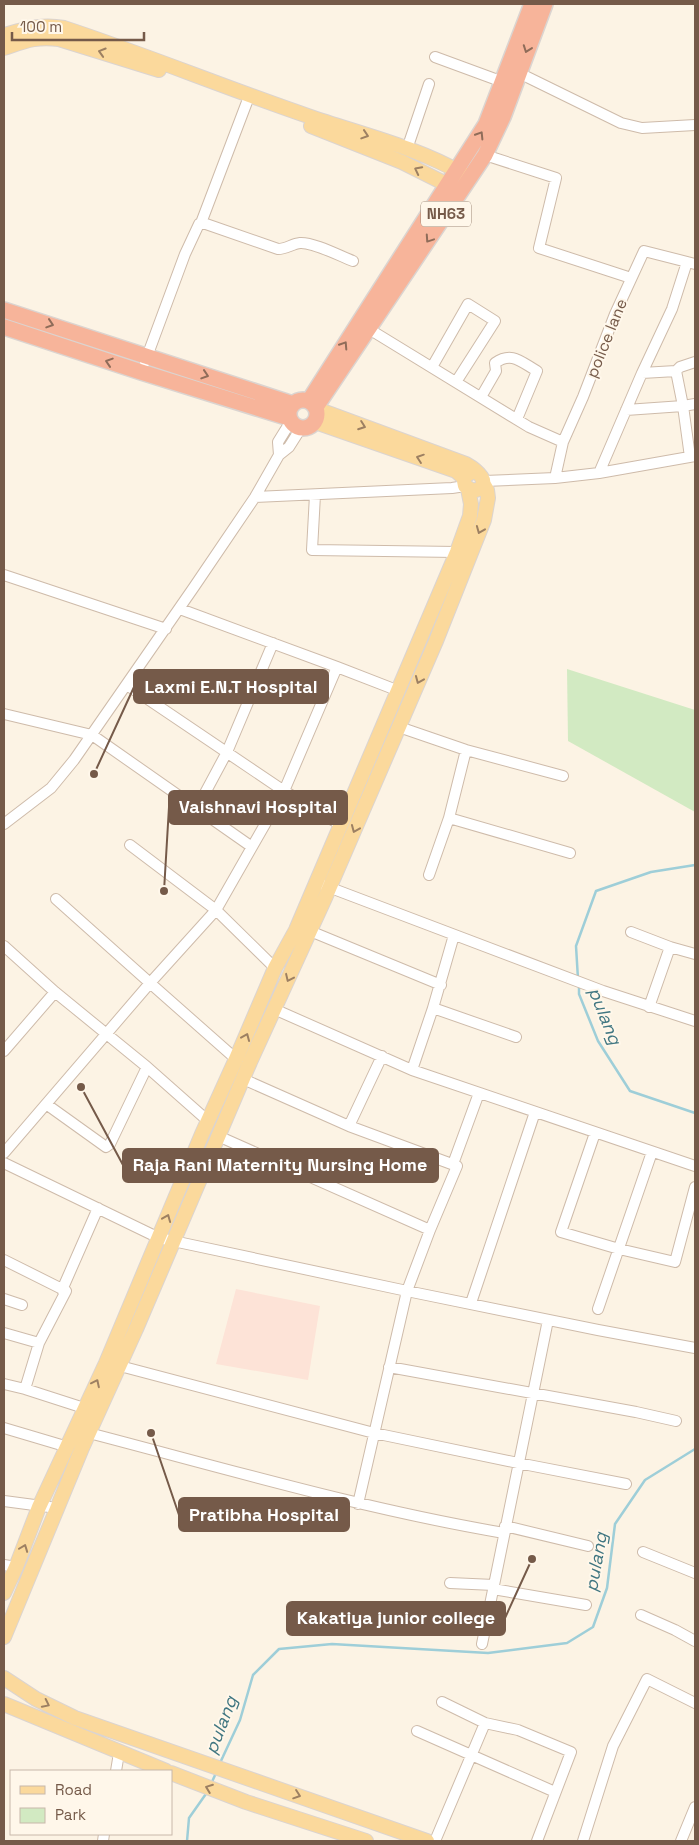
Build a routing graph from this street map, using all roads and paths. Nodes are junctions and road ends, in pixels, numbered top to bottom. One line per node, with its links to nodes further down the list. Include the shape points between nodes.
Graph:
1 (532, 4): 7 (highway, NH63)
2 (544, 4): 6 (highway, NH63, one-way to 6)
3 (4, 35): 9 (main road, via 35,26 64,28)
4 (4, 48): 9 (main road, one-way to 4, via 59,39 36,38)
5 (434, 57): 7 (street)
6 (518, 73): 10 (street, via 621,123 642,128); 12 (highway, NH63, via 503,117)
7 (503, 82): 13 (highway, NH63, one-way to 7)
8 (430, 84): 11 (street)
9 (248, 98): 11 (main road, one-way to 11); 14 (main road, one-way to 9, via 402,162); 15 (street)
10 (695, 125)
11 (407, 149): 13 (main road)
12 (485, 155): 13 (highway, NH63); 18 (street, via 556,178 539,248)
13 (463, 174): 14 (highway, NH63)
14 (455, 188): 21 (highway, NH63, one-way to 21); 32 (highway, NH63, one-way to 14)
15 (202, 223): 16 (street, via 278,249 308,243); 22 (street, via 185,254)
16 (353, 261)
17 (691, 263): 18 (street, police lane, via 644,251); 27 (street)
18 (631, 278): 36 (street, police lane)
19 (4, 310): 22 (highway, one-way to 22)
20 (4, 326): 26 (highway, one-way to 20)
21 (370, 329): 24 (street); 32 (highway, NH63)
22 (147, 356): 26 (street); 34 (highway, one-way to 34)
23 (695, 362): 25 (street, via 680,366)
24 (432, 367): 28 (street); 28 (street, via 468,304 495,321)
25 (676, 371): 27 (street); 31 (street)
26 (141, 372): 34 (highway)
27 (642, 373): 33 (street)
28 (456, 382): 29 (street)
29 (481, 397): 35 (street); 35 (street, via 496,371 495,363 502,358 511,356 537,371)
30 (695, 404): 31 (street)
31 (683, 406): 33 (street); 37 (street)
32 (314, 410): 34 (highway, via 310,426); 34 (highway, via 299,400); 40 (main road, via 466,464 472,467)
33 (626, 410): 38 (street)
34 (294, 418): 42 (street, via 289,447 279,455)
35 (516, 419): 36 (street)
36 (563, 442): 39 (street, police lane)
37 (693, 456): 38 (street)
38 (600, 473): 39 (street)
39 (556, 478): 40 (street)
40 (473, 481): 41 (street, via 452,488); 43 (main road, via 470,516); 52 (main road, one-way to 52, via 487,490 484,520)
41 (315, 495): 42 (street); 43 (street, via 312,550)
42 (255, 497): 45 (street)
43 (457, 552): 50 (main road)
44 (4, 575): 46 (street)
45 (180, 609): 46 (street); 47 (street)
46 (166, 628): 49 (street)
47 (273, 643): 48 (street); 55 (street)
48 (337, 667): 50 (street); 57 (street)
49 (127, 685): 53 (street); 55 (street)
50 (399, 691): 61 (main road)
51 (4, 714): 53 (street)
52 (399, 727): 54 (street); 67 (main road, one-way to 67)
53 (92, 734): 58 (street); 60 (street, via 52,788)
54 (466, 750): 56 (street); 59 (street)
55 (227, 752): 57 (street); 58 (street)
56 (563, 776)
57 (284, 791): 61 (street); 63 (street)
58 (196, 808): 63 (street)
59 (450, 818): 64 (street); 65 (street)
60 (4, 824)
61 (341, 825): 66 (main road)
62 (130, 845): 69 (street)
63 (252, 847): 69 (street)
64 (570, 853)
65 (429, 875)
66 (316, 881): 67 (street); 77 (main road, via 296,930)
67 (330, 888): 70 (main road); 72 (street)
68 (56, 899): 78 (street)
69 (216, 910): 77 (street); 78 (street)
70 (310, 932): 79 (street); 83 (main road, one-way to 83)
71 (631, 932): 73 (street)
72 (454, 935): 79 (street); 81 (street)
73 (670, 947): 75 (street); 81 (street)
74 (8, 949): 76 (street); 80 (street)
75 (695, 954)
76 (4, 962)
77 (275, 968): 89 (main road, one-way to 77)
78 (150, 983): 85 (street); 89 (street)
79 (440, 985): 82 (street)
80 (55, 992): 85 (street); 87 (street)
81 (649, 1007): 84 (street)
82 (433, 1008): 86 (street); 91 (street)
83 (274, 1009): 88 (street); 92 (main road)
84 (695, 1021)
85 (106, 1032): 90 (street); 94 (street)
86 (516, 1037)
87 (4, 1051)
88 (382, 1056): 91 (street); 97 (street)
89 (236, 1059): 96 (main road)
90 (147, 1066): 94 (street, via 106,1147); 96 (street)
91 (412, 1070): 93 (street)
92 (242, 1079): 97 (street); 99 (main road)
93 (479, 1093): 95 (street); 103 (street)
94 (46, 1104): 101 (street)
95 (536, 1112): 98 (street); 115 (street)
96 (208, 1121): 108 (main road, one-way to 96)
97 (348, 1126): 103 (street)
98 (595, 1133): 100 (street); 110 (street, via 561,1232)
99 (218, 1136): 107 (street); 109 (main road)
100 (652, 1152): 104 (street); 110 (street)
101 (4, 1153)
102 (4, 1163): 106 (street)
103 (453, 1164): 107 (street, via 457,1166)
104 (695, 1166)
105 (695, 1187): 110 (street, via 674,1262)
106 (98, 1208): 108 (street); 112 (street)
107 (430, 1230): 113 (street)
108 (159, 1238): 109 (street); 127 (main road, one-way to 108)
109 (173, 1241): 113 (street); 122 (main road)
110 (619, 1249): 117 (street)
111 (4, 1260): 112 (street)
112 (62, 1290): 120 (street, via 66,1291)
113 (407, 1291): 115 (street); 123 (street)
114 (4, 1299): 116 (street)
115 (471, 1304): 118 (street)
116 (22, 1305)
117 (598, 1309)
118 (548, 1320): 121 (street); 126 (street)
119 (4, 1333): 120 (street)
120 (39, 1343): 125 (street)
121 (692, 1347)
122 (120, 1366): 130 (street); 131 (main road)
123 (389, 1367): 126 (street); 130 (street)
124 (4, 1384): 125 (street)
125 (25, 1389): 127 (street)
126 (533, 1394): 128 (street); 133 (street)
127 (84, 1408): 132 (main road)
128 (676, 1421)
129 (4, 1428): 132 (street)
130 (374, 1432): 133 (street); 136 (street)
131 (89, 1433): 136 (street); 138 (main road)
132 (68, 1447): 137 (main road)
133 (518, 1463): 134 (street); 139 (street)
134 (626, 1484)
135 (4, 1501): 137 (street)
136 (358, 1504): 139 (street, via 438,1522)
137 (39, 1507): 138 (street); 142 (main road, one-way to 137)
138 (57, 1508): 149 (main road)
139 (505, 1530): 140 (street); 145 (street)
140 (588, 1546)
141 (643, 1552): 143 (street)
142 (10, 1566): 146 (main road)
143 (695, 1573)
144 (450, 1583): 145 (street)
145 (493, 1587): 147 (street); 151 (street)
146 (4, 1592)
147 (586, 1605)
148 (641, 1615): 150 (street)
149 (4, 1637)
150 (695, 1641)
151 (482, 1644)
152 (4, 1678): 153 (main road); 167 (main road, one-way to 167, via 36,1699 75,1718)
153 (4, 1694)
154 (442, 1702): 157 (street)
155 (695, 1703): 170 (street, via 647,1679 612,1746)
156 (4, 1704): 159 (main road)
157 (485, 1723): 160 (street); 164 (street, via 518,1730 571,1752)
158 (417, 1731): 160 (street)
159 (120, 1753): 161 (street); 162 (main road)
160 (472, 1756): 164 (street); 168 (street)
161 (116, 1770)
162 (163, 1770)
163 (172, 1773): 166 (main road, one-way to 163)
164 (555, 1792): 169 (street)
165 (695, 1807): 171 (street)
166 (358, 1840)
167 (427, 1841)
168 (435, 1841)
169 (537, 1841)
170 (583, 1841)
171 (681, 1841)

